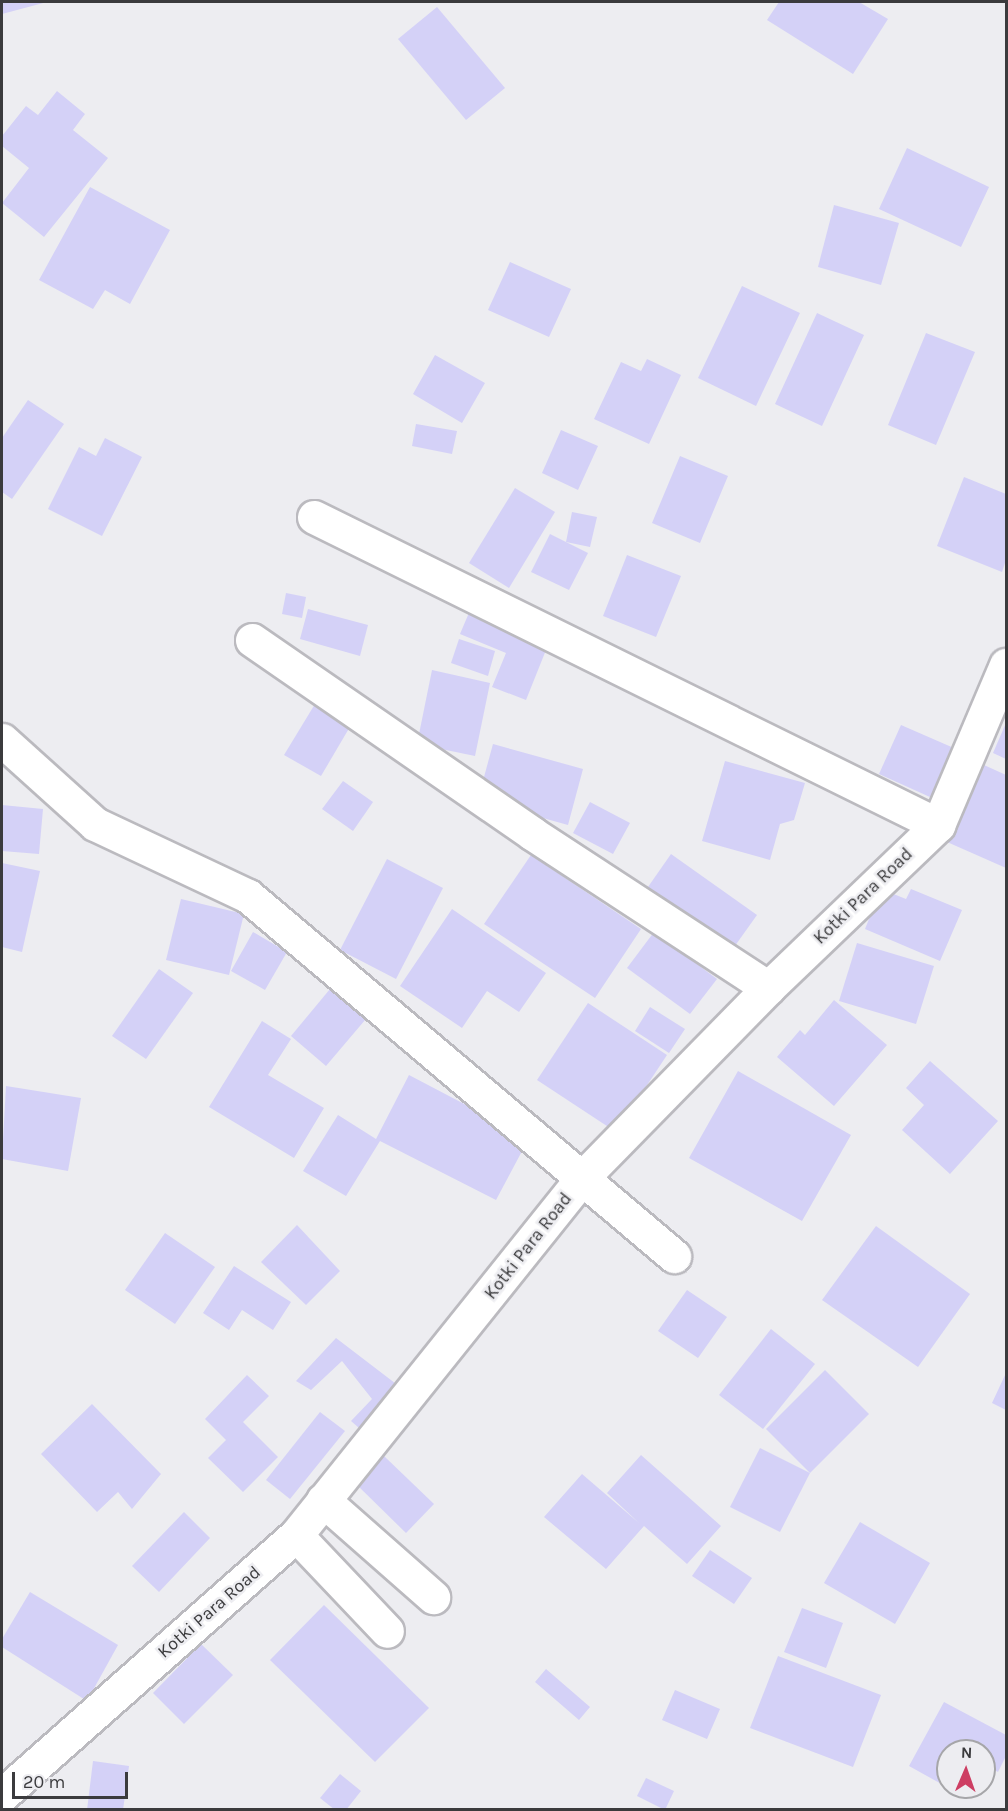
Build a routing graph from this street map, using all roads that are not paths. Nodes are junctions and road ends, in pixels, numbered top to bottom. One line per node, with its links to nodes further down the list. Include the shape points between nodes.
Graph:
1 (314, 517): 5 (street)
2 (252, 640): 6 (street, via 533,834)
3 (1006, 665): 5 (street, Kotki Para Road)
4 (2, 740): 7 (street, via 95,824 248,896)
5 (938, 825): 6 (street, Kotki Para Road)
6 (768, 988): 7 (street, Kotki Para Road)
7 (581, 1179): 8 (street); 9 (street, Kotki Para Road)
8 (674, 1256)
9 (323, 1500): 10 (street, Kotki Para Road); 11 (street)
10 (296, 1535): 12 (street); 13 (street, Kotki Para Road)
11 (433, 1597)
12 (387, 1631)
13 (2, 1795)

